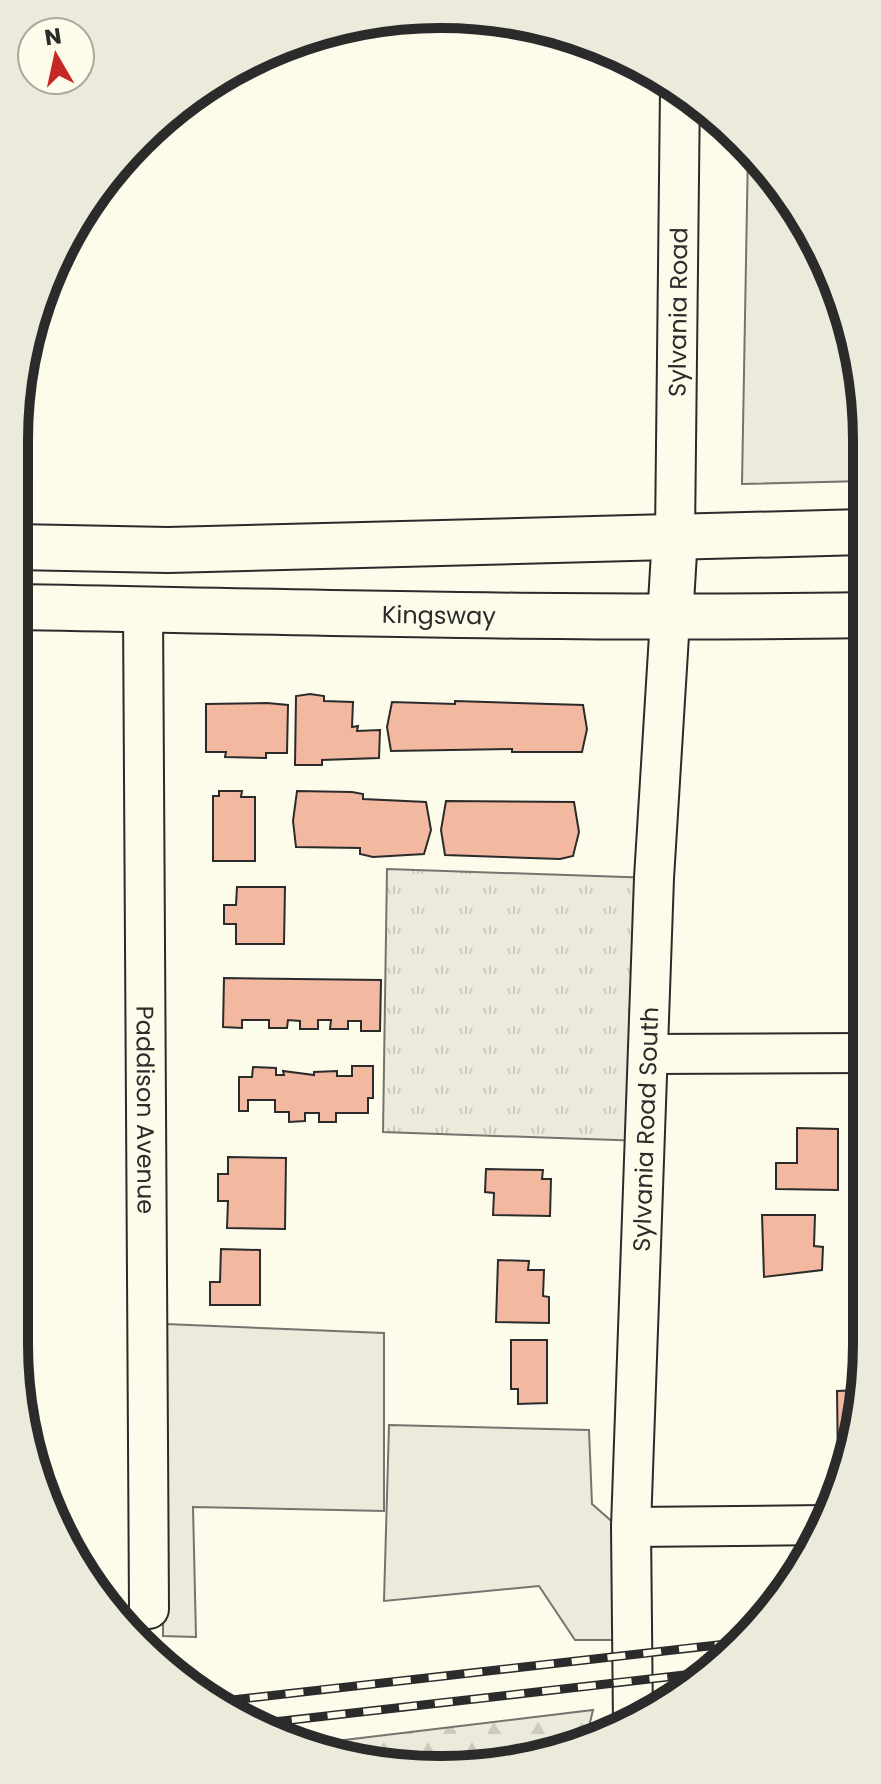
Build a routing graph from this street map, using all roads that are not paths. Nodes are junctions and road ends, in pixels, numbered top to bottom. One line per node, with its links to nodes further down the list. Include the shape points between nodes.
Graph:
1 (680, 105): 3 (street, Sylvania Road)
2 (853, 532): 3 (main road)
3 (675, 536): 4 (main road, via 168,550); 8 (main road, Sylvania Road South)
4 (28, 547)
5 (28, 607): 6 (main road, Kingsway)
6 (143, 610): 8 (main road, Kingsway); 13 (street, Paddison Avenue)
7 (853, 615): 8 (main road, Kingsway)
8 (670, 619): 10 (street, Sylvania Road South)
9 (853, 1053): 10 (street)
10 (648, 1054): 12 (street, Sylvania Road South)
11 (810, 1525): 12 (street)
12 (631, 1527): 14 (street, Sylvania Road South)
13 (149, 1609)
14 (633, 1708)

